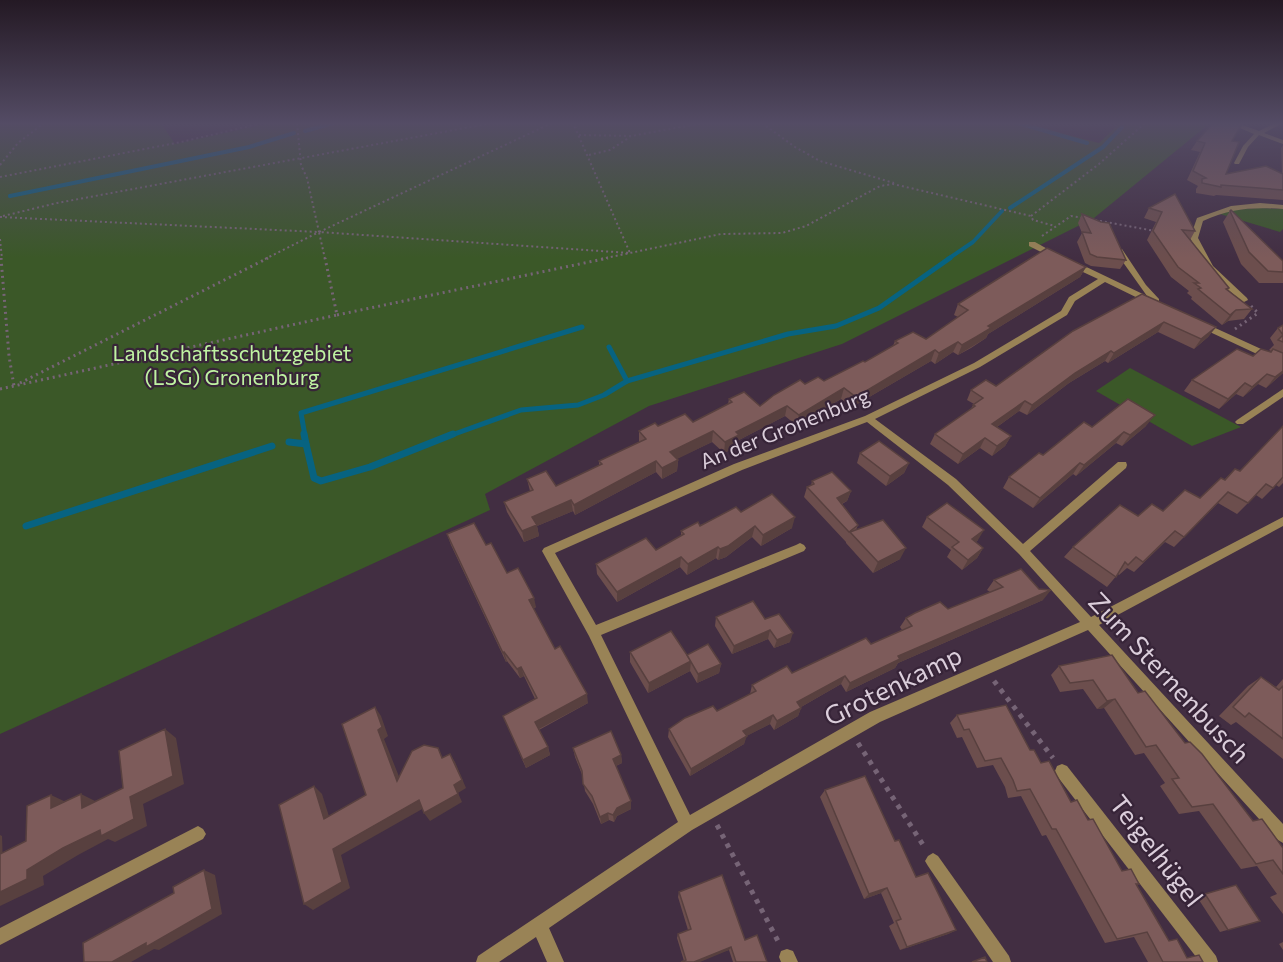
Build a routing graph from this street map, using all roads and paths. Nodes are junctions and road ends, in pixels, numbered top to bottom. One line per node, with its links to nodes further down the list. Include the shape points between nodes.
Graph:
1 (47, 168): 8 (path)
2 (247, 168): 12 (path)
3 (303, 168): 13 (path)
4 (456, 168): 13 (path)
5 (594, 168): 18 (path)
6 (843, 168): 9 (path)
7 (1094, 168): 11 (path)
8 (0, 177)
9 (900, 185): 11 (path); 18 (path, via 880,186 806,226 782,233 721,234)
10 (1283, 207): 20 (street, via 1254,204 1220,209 1200,220 1194,238 1210,267)
11 (1031, 216): 14 (path, via 1055,226 1071,216)
12 (0, 217): 13 (path)
13 (319, 232): 18 (path); 21 (path); 25 (path)
14 (1161, 232)
15 (0, 239): 25 (path)
16 (1032, 244): 19 (street)
17 (1119, 251): 19 (street, via 1160,305)
18 (630, 253): 21 (path)
19 (1104, 279): 28 (street, An der Gronenburg, via 1072,299 1064,313 987,359)
20 (1244, 300): 23 (path, via 1258,314)
21 (337, 315): 25 (path)
22 (1188, 318): 23 (street)
23 (1225, 336): 24 (street)
24 (1283, 363)
25 (15, 386): 26 (path)
26 (0, 389)
27 (1283, 392): 29 (street)
28 (868, 418): 33 (street, Zum Sternenbusch, via 952,482); 35 (street, An der Gronenburg, via 738,467 548,551)
29 (1240, 422)
30 (1122, 465): 33 (street)
31 (1283, 521): 34 (street, Grotenkamp)
32 (800, 548): 35 (street)
33 (1023, 551): 34 (street, Zum Sternenbusch)
34 (1089, 624): 36 (street, Grotenkamp); 42 (street, Zum Sternenbusch)
35 (593, 632): 40 (street, An der Gronenburg)
36 (985, 669): 37 (street, Grotenkamp); 38 (path)
37 (850, 731): 39 (street, Grotenkamp); 43 (path)
38 (1062, 771): 50 (street, Teigelhügel)
39 (710, 812): 40 (street, Grotenkamp); 46 (path)
40 (687, 825): 44 (street, Grotenkamp)
41 (198, 834): 45 (street)
42 (1283, 835)
43 (933, 861): 49 (street)
44 (540, 925): 47 (street, Grotenkamp); 48 (street)
45 (0, 937)
46 (788, 959)
47 (484, 962)
48 (556, 962)
49 (1003, 962)
50 (1210, 962)

